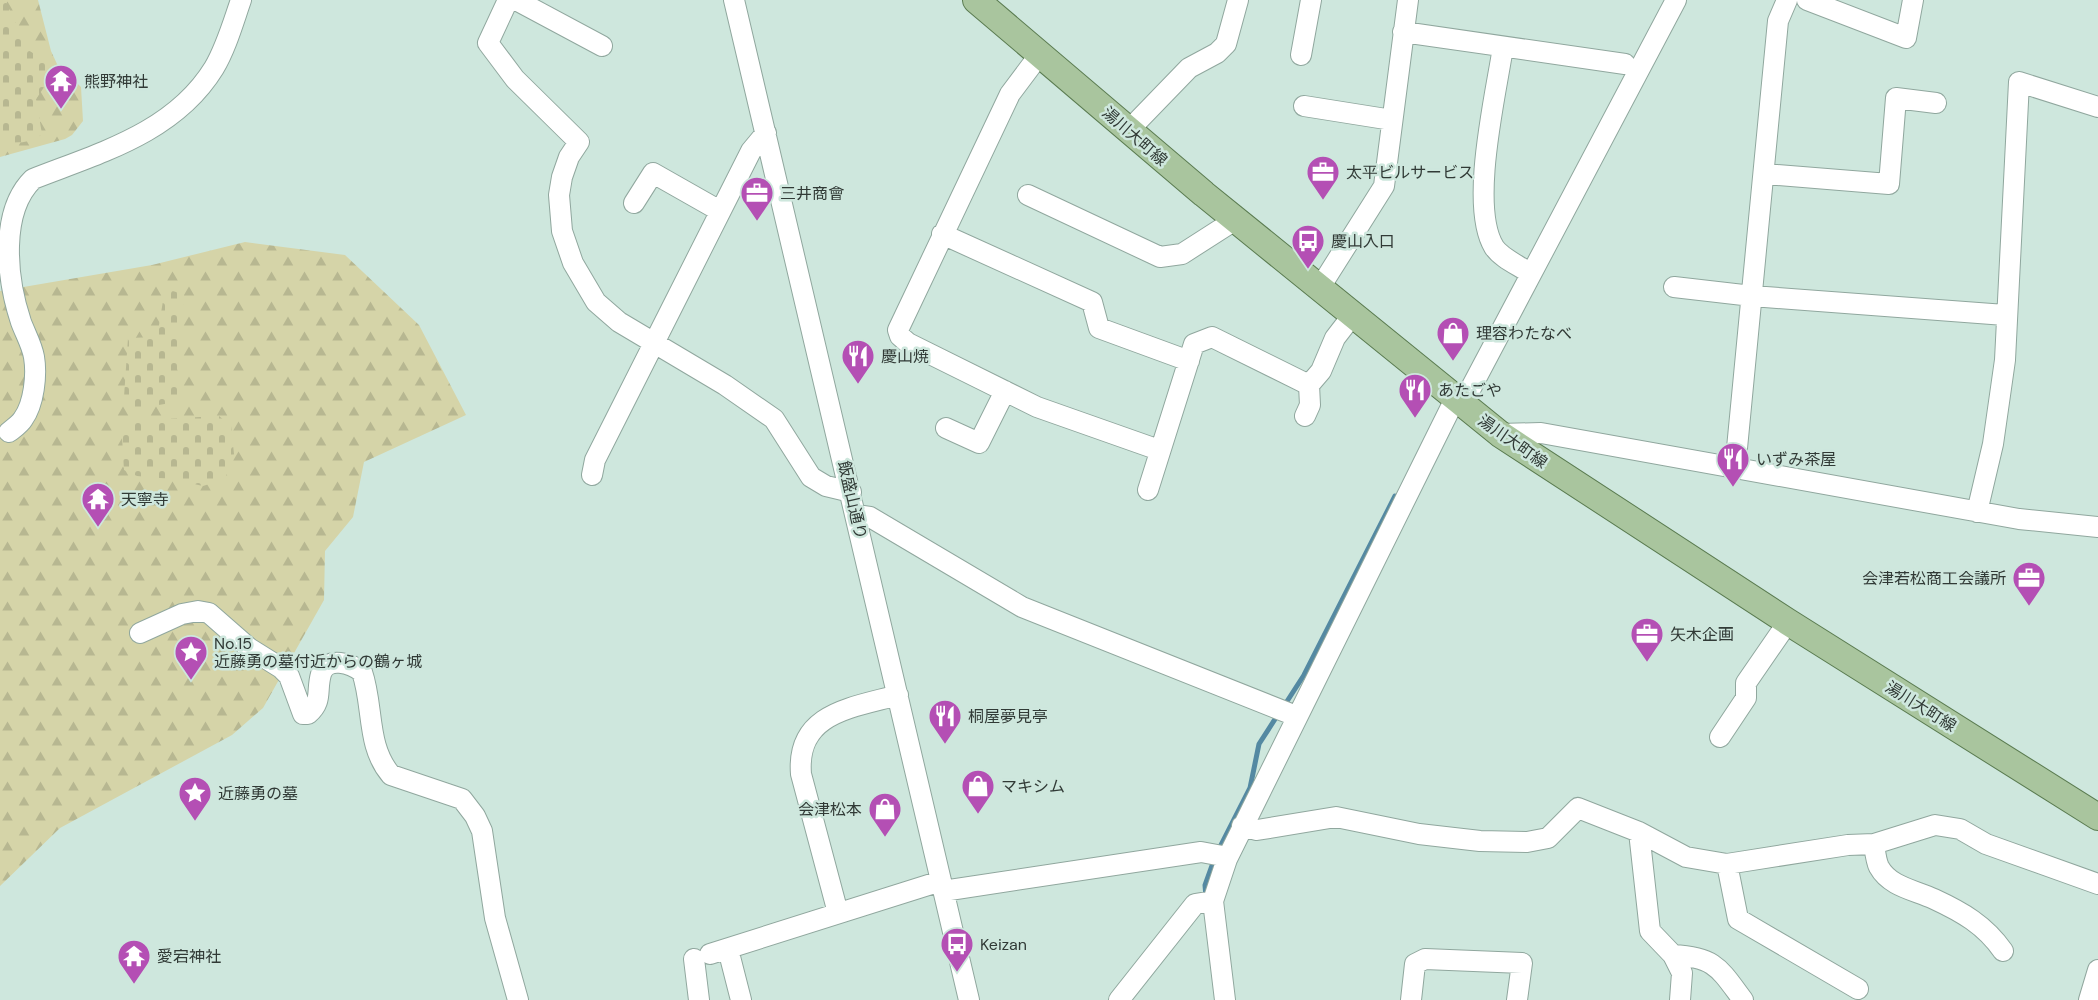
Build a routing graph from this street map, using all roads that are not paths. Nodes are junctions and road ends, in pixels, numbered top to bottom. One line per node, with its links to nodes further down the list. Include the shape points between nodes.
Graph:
1 (241, 0): 44 (street, via 213,69 174,112 141,136 33,179 11,199 3,231 4,264 34,357 33,390 24,419)
2 (508, 0): 37 (street, via 488,43 515,79 579,142 569,157 559,195 562,231 573,263 596,302 619,322)
3 (516, 0): 14 (street)
4 (734, 0): 24 (street, 飯盛山通り)
5 (976, 0): 16 (main road, 湯川大町線)
6 (1238, 0): 23 (street, via 1222,49 1190,68)
7 (1311, 0): 17 (street)
8 (1408, 0): 13 (street)
9 (1676, 0): 31 (street)
10 (1787, 0): 25 (street, via 1778,21)
11 (1807, 0): 12 (street, via 1906,38)
12 (1913, 0)
13 (1403, 32): 15 (street); 22 (street)
14 (602, 46)
15 (1503, 47): 18 (street); 31 (street, via 1486,165 1488,227 1495,248)
16 (1040, 54): 23 (main road, 湯川大町線); 30 (street, via 1010,94)
17 (1301, 55)
18 (1625, 64)
19 (1936, 103): 25 (street, via 1896,98 1889,184)
20 (1304, 106): 22 (street)
21 (2098, 107): 35 (street, via 2019,82)
22 (1392, 120): 33 (street, via 1384,186)
23 (1129, 130): 29 (main road, 湯川大町線)
24 (766, 133): 28 (street, via 751,150); 50 (street, 飯盛山通り)
25 (1765, 174): 34 (street)
26 (1028, 195): 29 (street, via 1160,256 1182,254)
27 (634, 203): 28 (street, via 653,173)
28 (720, 211): 37 (street)
29 (1235, 220): 33 (main road, 湯川大町線)
30 (942, 234): 38 (street, via 1092,302 1099,328); 40 (street, via 898,326 900,336)
31 (1531, 274): 41 (street)
32 (1674, 287): 34 (street)
33 (1319, 290): 36 (main road, 湯川大町線)
34 (1752, 296): 35 (street); 47 (street)
35 (2005, 315): 51 (street, via 2002,383)
36 (1352, 316): 39 (street, via 1335,338 1322,371); 41 (main road, 湯川大町線)
37 (653, 342): 48 (street, via 595,460); 50 (street, via 774,419 818,483)
38 (1189, 361): 39 (street, via 1194,344 1212,338); 46 (street)
39 (1309, 385): 42 (street, via 1310,405)
40 (1005, 392): 43 (street, via 980,443); 46 (street)
41 (1459, 402): 45 (main road, 湯川大町線); 57 (street)
42 (1305, 416)
43 (946, 428)
44 (9, 432)
45 (1500, 434): 47 (street, via 1541,433); 54 (main road, 湯川大町線)
46 (1159, 450): 49 (street)
47 (1735, 469): 51 (street)
48 (592, 475)
49 (1148, 490)
50 (851, 492): 52 (street, 飯盛山通り)
51 (1977, 512): 53 (street)
52 (856, 515): 56 (street, 飯盛山通り); 57 (street, via 870,517 979,584 1032,611)
53 (2098, 527)
54 (1788, 622): 58 (street, via 1746,683 1746,698); 59 (main road, 湯川大町線)
55 (140, 633): 74 (street, via 182,614 209,613 249,648 290,676 303,714 308,714 319,701 324,668 344,663 362,672 376,752 383,766 391,775 462,799 479,823 495,918)
56 (898, 695): 66 (street, 飯盛山通り); 68 (street, via 817,723 804,744 801,774)
57 (1296, 716): 60 (street)
58 (1720, 737)
59 (2098, 817)
60 (1242, 825): 61 (street, via 1257,830 1336,817 1419,834 1527,842 1548,838 1578,808); 63 (street)
61 (1639, 832): 64 (street, via 1686,856); 71 (street, via 1650,930)
62 (1874, 844): 64 (street, via 1848,844); 65 (street, via 1920,827 1960,829 1986,844); 69 (street, via 1879,866 1894,883 1971,918 1992,935)
63 (1228, 856): 66 (street, via 1201,852); 67 (street)
64 (1727, 864): 73 (street, via 1738,919)
65 (2098, 884)
66 (942, 886): 68 (street); 77 (street, 飯盛山通り)
67 (1213, 902): 78 (street, via 1196,904); 79 (street)
68 (838, 913): 70 (street)
69 (2003, 951)
70 (711, 954): 75 (street); 76 (street)
71 (1673, 955): 82 (street, via 1682,973); 83 (street, via 1701,956 1722,972)
72 (2097, 976): 84 (street)
73 (1858, 989)
74 (518, 1000)
75 (699, 1000)
76 (741, 1000)
77 (969, 1000)
78 (1119, 1000)
79 (1226, 1000)
80 (1411, 1000): 81 (street, via 1415,964 1425,959 1522,963)
81 (1517, 1000)
82 (1680, 1000)
83 (1743, 1000)
84 (2089, 1000)

